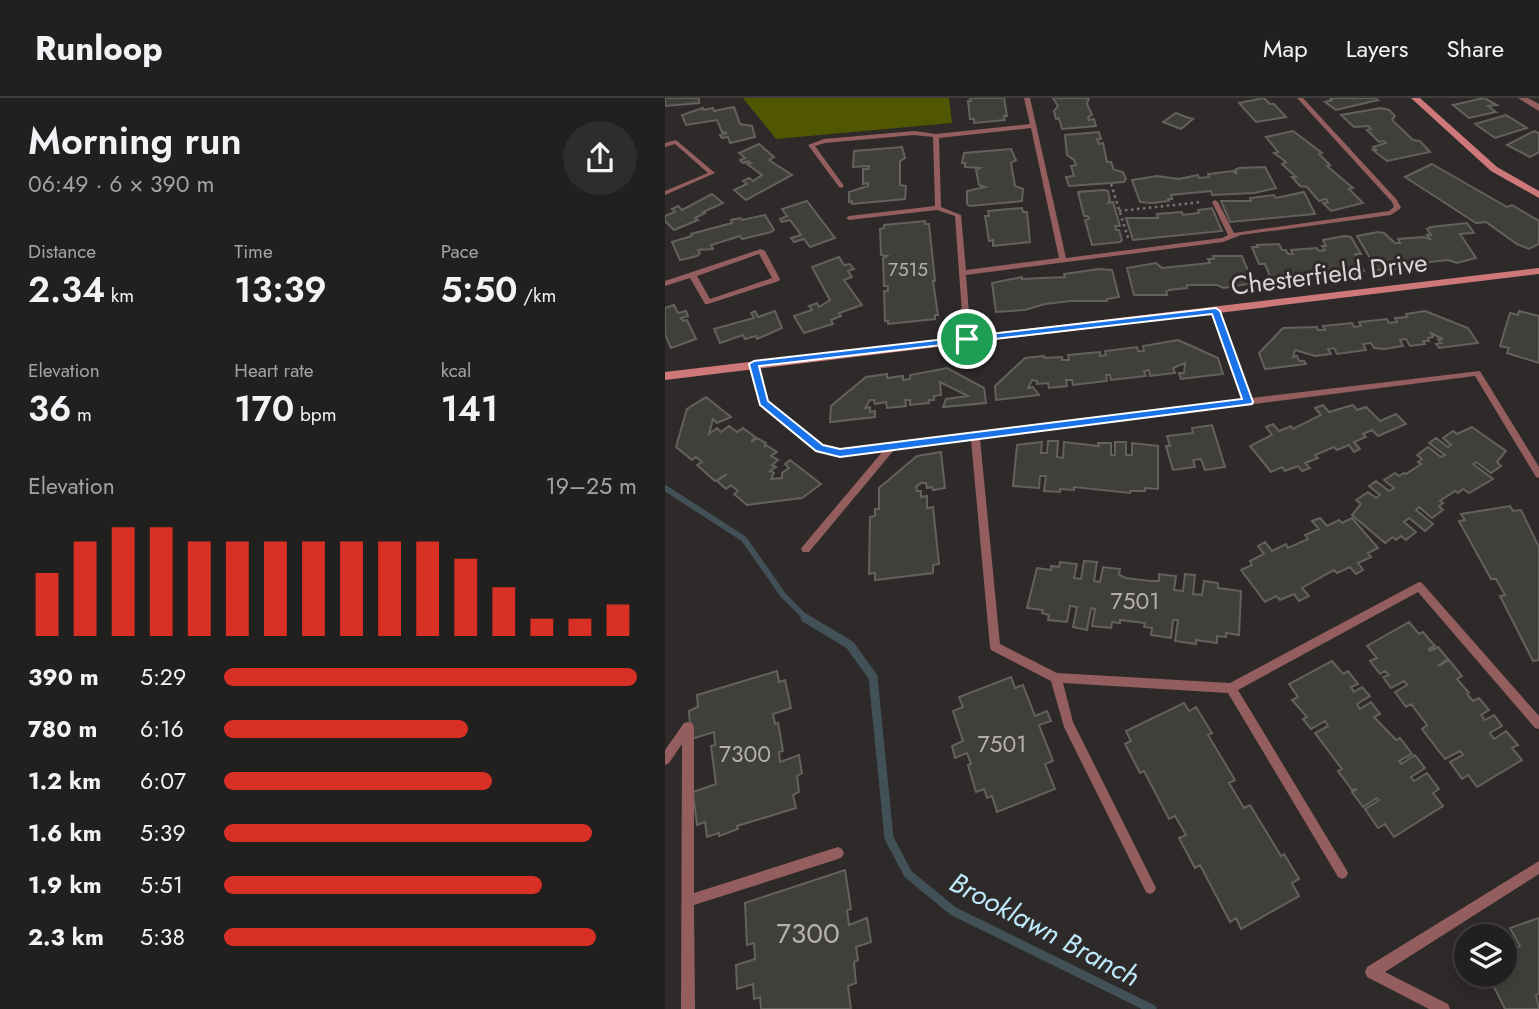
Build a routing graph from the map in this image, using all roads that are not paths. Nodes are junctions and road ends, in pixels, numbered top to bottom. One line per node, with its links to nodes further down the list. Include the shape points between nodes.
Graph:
1 (1027, 98): 6 (lane)
2 (1300, 98): 15 (lane, via 1398,208 1391,213)
3 (1415, 98): 11 (street, via 1485,162)
4 (1522, 98): 5 (street)
5 (1539, 108)
6 (1033, 126): 7 (lane); 16 (lane)
7 (936, 135): 9 (lane, via 914,133 811,145); 13 (lane)
8 (665, 145): 10 (lane, via 676,142 712,173)
9 (841, 186)
10 (666, 192)
11 (1539, 195)
12 (1215, 202): 15 (lane)
13 (938, 208): 14 (lane); 18 (lane, via 958,215)
14 (849, 218)
15 (1232, 236): 16 (lane)
16 (1063, 260): 18 (lane)
17 (1539, 271): 21 (street, Chesterfield Drive)
18 (962, 273): 22 (lane)
19 (692, 274): 19 (lane, via 761,251 776,279 708,302); 20 (lane)
20 (665, 284)
21 (1216, 311): 22 (street, Chesterfield Drive); 25 (lane)
22 (967, 339): 23 (street, Chesterfield Drive)
23 (754, 364): 24 (street, Chesterfield Drive); 27 (lane, via 764,403 820,448 840,453)
24 (665, 376)
25 (1248, 402): 26 (lane); 28 (lane, via 1477,373)
26 (975, 436): 27 (lane); 30 (lane, via 995,647)
27 (891, 447): 29 (lane)
28 (1539, 475)
29 (806, 549)
30 (1056, 678): 31 (lane); 37 (lane, via 1068,723)
31 (1231, 688): 32 (lane, via 1419,586); 36 (lane)
32 (1539, 724)
33 (665, 759): 38 (lane, via 688,727)
34 (838, 853): 38 (lane)
35 (1539, 867): 40 (lane, via 1372,972)
36 (1342, 873)
37 (1150, 888)
38 (688, 901): 39 (lane)
39 (688, 1009)
40 (1443, 1009)

